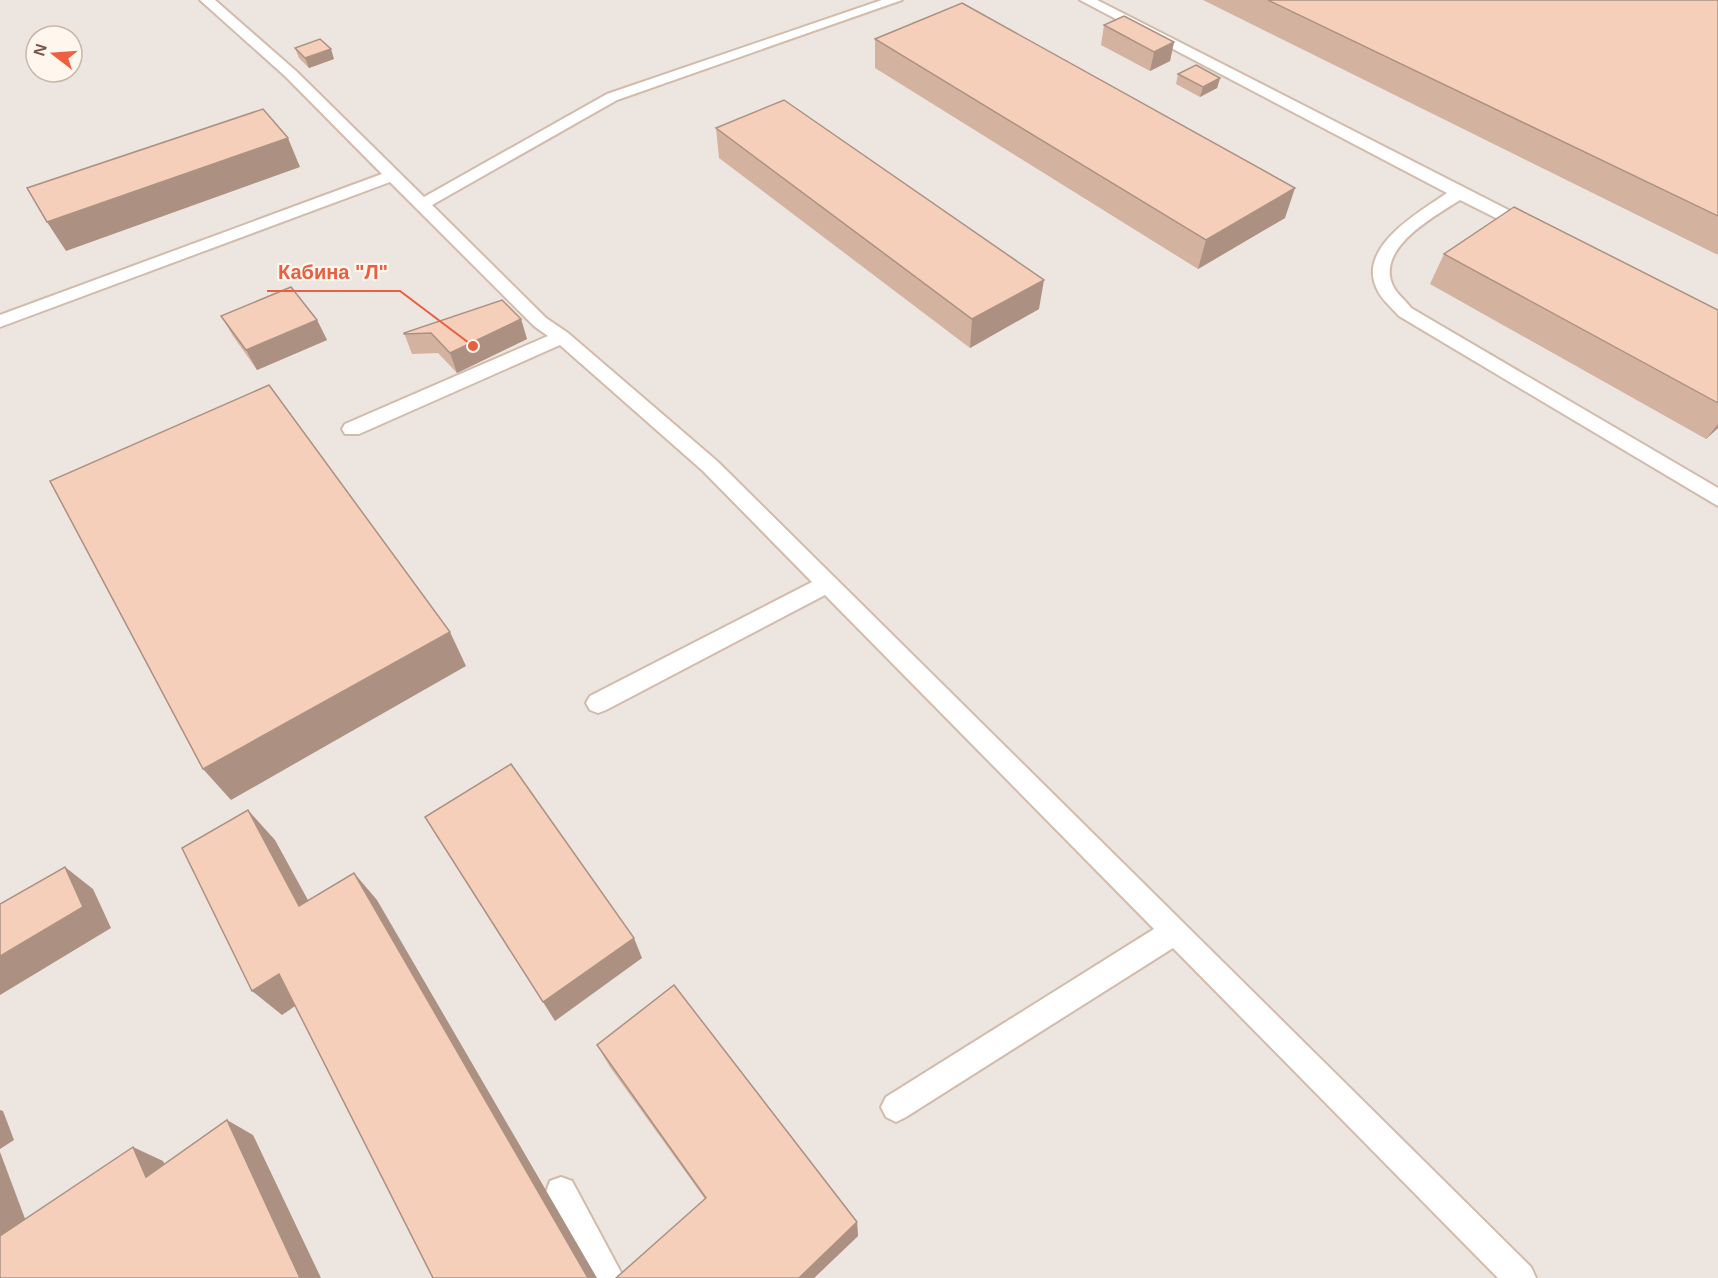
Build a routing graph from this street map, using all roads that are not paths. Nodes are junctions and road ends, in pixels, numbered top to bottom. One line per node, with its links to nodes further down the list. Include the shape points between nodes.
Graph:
1 (207, 0): 4 (lane, via 291,74)
2 (895, 0): 6 (lane, via 612,97)
3 (1087, 0): 5 (lane)
4 (394, 175): 6 (lane); 8 (lane)
5 (1459, 193): 7 (lane); 11 (lane, via 1394,240 1382,260 1383,285 1405,312)
6 (423, 204): 9 (lane, via 540,322)
7 (1543, 234)
8 (0, 321)
9 (562, 337): 10 (lane); 12 (lane, via 710,466)
10 (352, 429)
11 (1718, 498)
12 (828, 584): 13 (lane); 14 (lane)
13 (598, 703)
14 (1174, 932): 15 (lane); 18 (lane)
15 (896, 1107)
16 (561, 1192): 17 (lane)
17 (608, 1278)
18 (1520, 1278)

